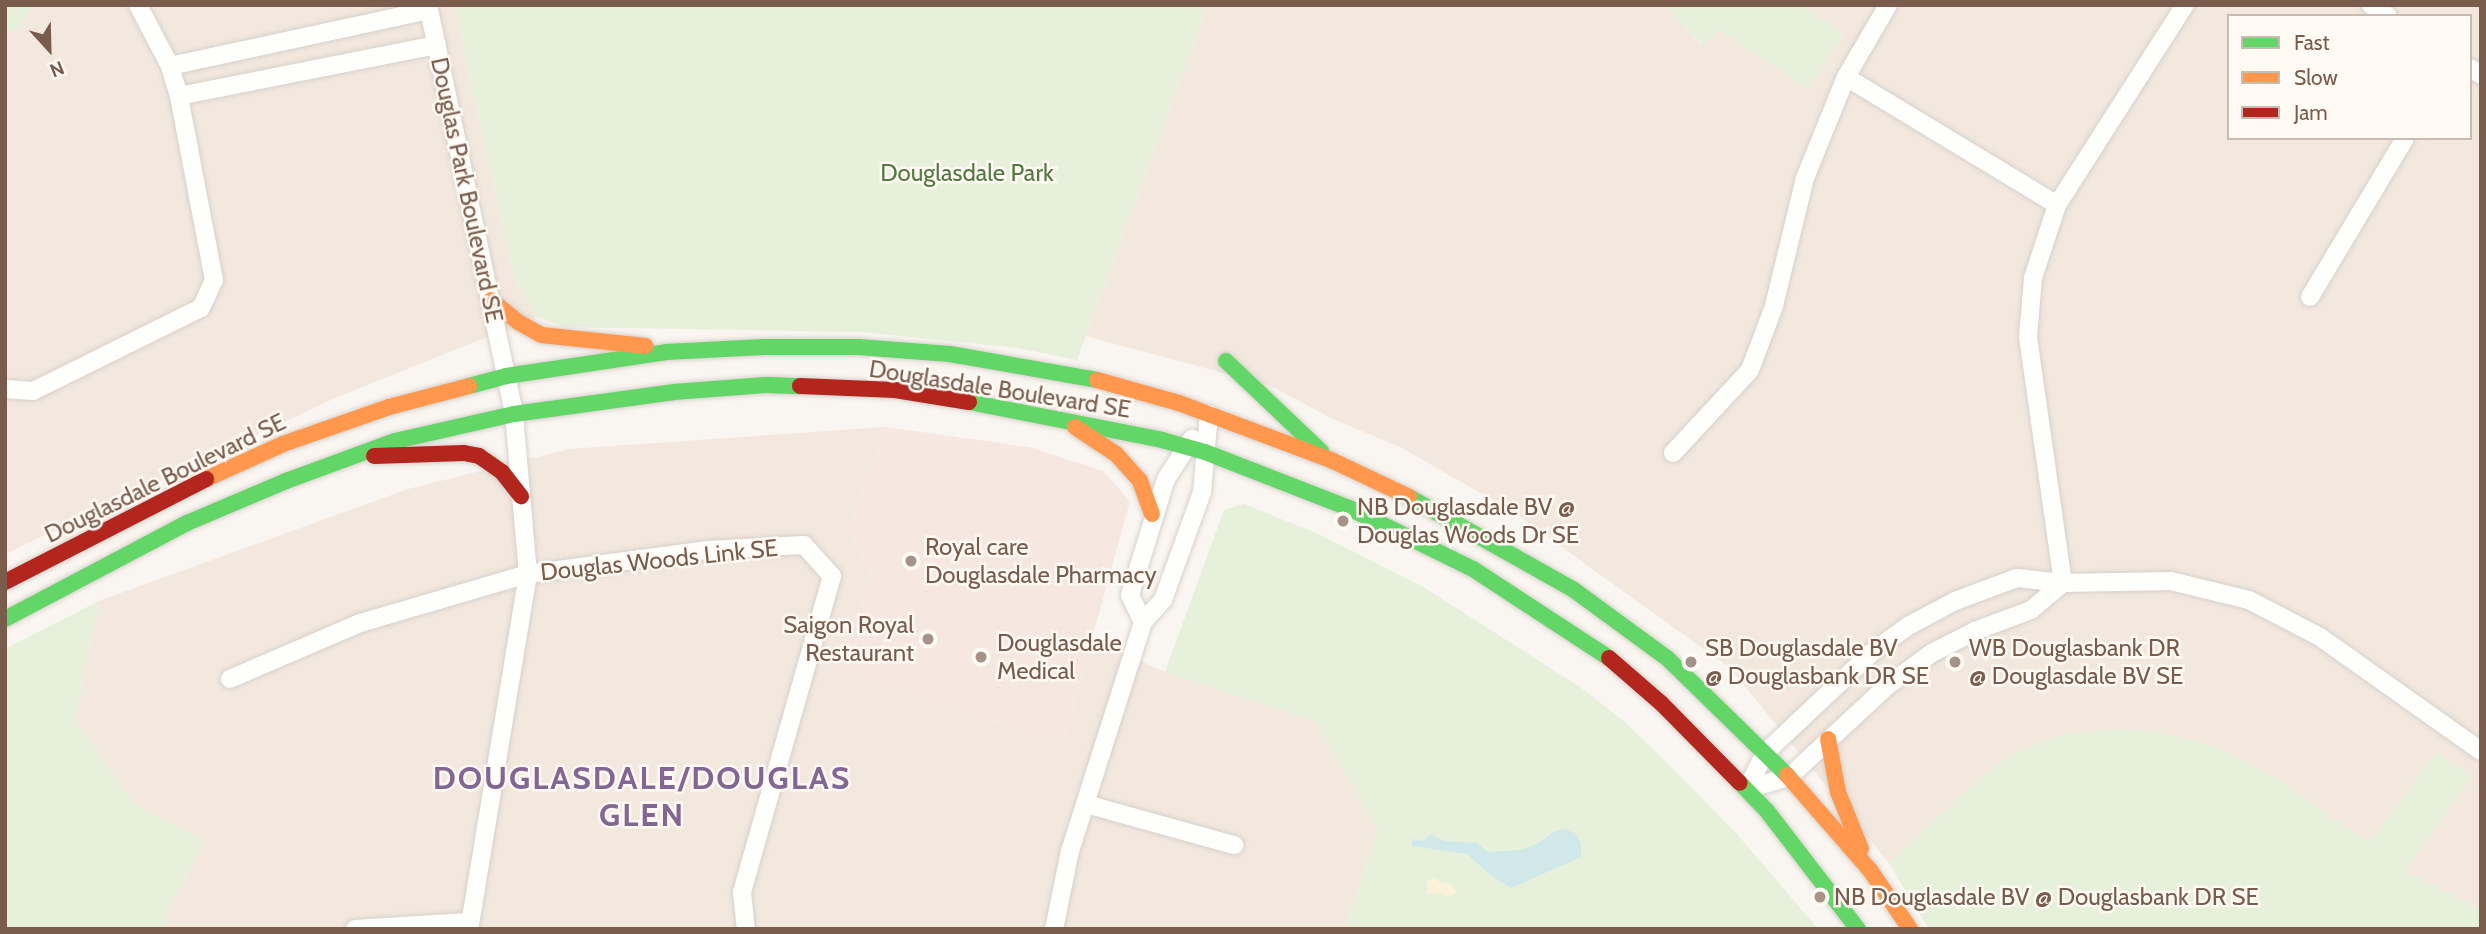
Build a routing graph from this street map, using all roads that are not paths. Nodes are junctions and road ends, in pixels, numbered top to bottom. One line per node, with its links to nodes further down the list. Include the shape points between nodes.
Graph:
1 (138, 5): 6 (street)
2 (1888, 5): 7 (street)
3 (2185, 5): 10 (street)
4 (428, 8): 5 (street, Douglas Park Boulevard SE); 6 (street)
5 (437, 45): 8 (street); 12 (street, Douglas Park Boulevard SE)
6 (170, 66): 8 (street)
7 (1846, 77): 10 (street); 22 (street, via 1805,178 1774,306 1750,370)
8 (179, 96): 16 (street, via 214,279 201,308 33,391)
9 (2404, 140): 11 (street)
10 (2057, 205): 29 (street, via 2033,278 2028,337)
11 (2310, 297)
12 (491, 300): 13 (street, via 541,335 629,342); 15 (street, Douglas Park Boulevard SE)
13 (667, 352): 15 (street, Douglasdale Boulevard SE); 18 (street, Douglasdale Boulevard SE, via 858,347 950,354 1073,374)
14 (1226, 361): 24 (street)
15 (506, 376): 17 (street, Douglas Park Boulevard SE); 28 (street, Douglasdale Boulevard SE, via 389,407 283,444 160,500)
16 (5, 388)
17 (514, 414): 19 (street, Douglasdale Boulevard SE, via 674,392 766,385 895,390); 23 (street, Douglasdale Boulevard SE, via 395,441); 25 (street, Douglas Park Boulevard SE)
18 (1209, 414): 20 (street); 21 (street); 24 (street, Douglasdale Boulevard SE)
19 (1062, 419): 20 (street, Douglasdale Boulevard SE); 26 (street, via 1116,454 1140,481)
20 (1187, 447): 21 (street, Douglasdale Boulevard SE); 26 (street, via 1166,479)
21 (1205, 452): 31 (street, via 1202,492 1163,600); 37 (street, Douglasdale Boulevard SE, via 1351,509 1473,569 1597,647)
22 (1673, 453)
23 (354, 456): 25 (street, via 479,456 502,472); 30 (street, Douglasdale Boulevard SE, via 187,523)
24 (1333, 461): 35 (street, Douglasdale Boulevard SE, via 1441,514 1574,590 1667,658)
25 (521, 496): 27 (street, Douglas Park Boulevard SE)
26 (1153, 514): 31 (street, via 1129,595)
27 (528, 575): 32 (street, via 360,623); 41 (street, Douglas Park Boulevard SE); 43 (street, Douglas Woods Link SE, via 708,550 804,545 832,576 742,892)
28 (5, 582)
29 (2063, 583): 33 (street, via 2031,610 1932,653); 34 (street, via 2171,581 2249,600 2320,637); 35 (street, via 2017,578 1955,601 1908,626 1871,653)
30 (5, 619)
31 (1143, 622): 38 (street)
32 (230, 679)
33 (1828, 739): 36 (street); 40 (street, via 1838,792)
34 (2481, 751)
35 (1765, 753): 36 (street, Douglasdale Boulevard SE); 37 (street)
36 (1789, 777): 37 (street); 40 (street, Douglasdale Boulevard SE)
37 (1747, 789): 45 (street, Douglasdale Boulevard SE)
38 (1086, 804): 39 (street); 44 (street, via 1070,851)
39 (1234, 845)
40 (1870, 870): 46 (street, Douglasdale Boulevard SE)
41 (469, 925): 42 (street)
42 (355, 929)
43 (746, 929)
44 (1054, 929)
45 (1858, 929)
46 (1910, 929)

